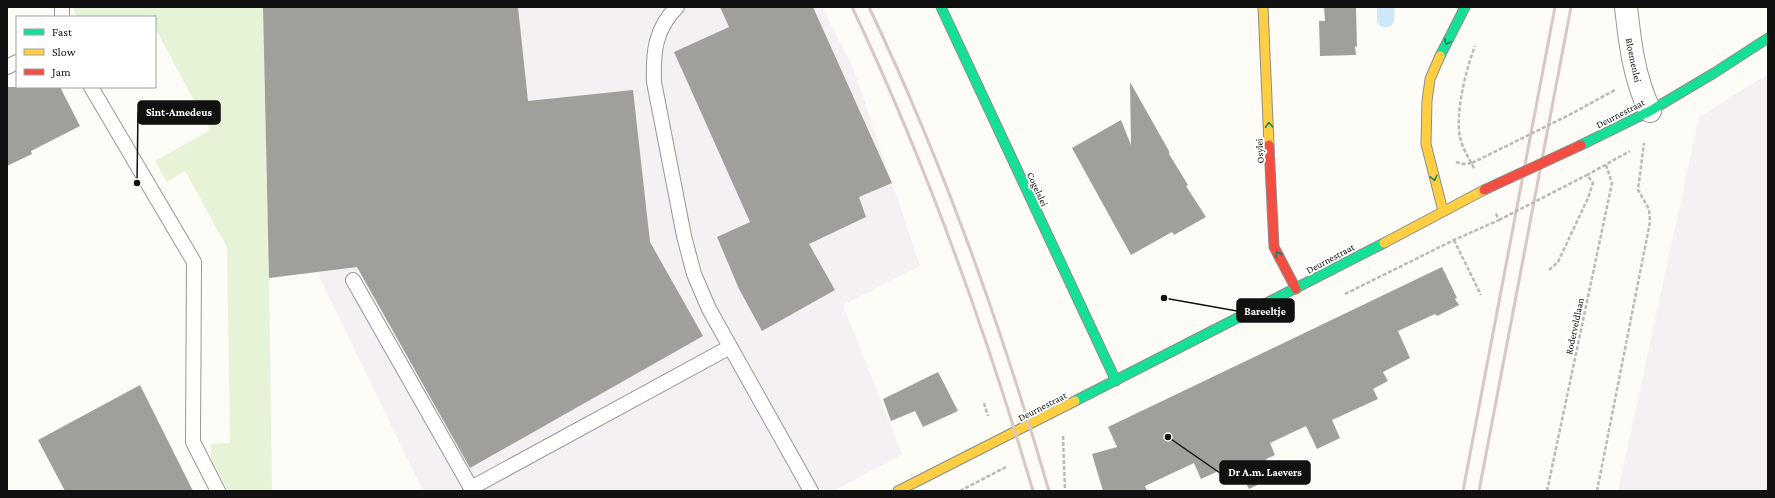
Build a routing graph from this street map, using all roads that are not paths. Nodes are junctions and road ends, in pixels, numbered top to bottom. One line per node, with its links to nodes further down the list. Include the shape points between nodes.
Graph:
1 (677, 7): 14 (lane, via 659,33 653,56 654,82 684,236 694,274 709,309)
2 (941, 7): 15 (street, Cogelslei)
3 (1263, 7): 13 (street, Osylei, one-way to 3, via 1274,246)
4 (1465, 7): 11 (street, one-way to 11, via 1433,72 1427,101 1426,144)
5 (1626, 7): 10 (street, Bloemenlei, via 1636,75)
6 (1768, 38): 10 (street, Deurnestraat)
7 (16, 62): 8 (lane)
8 (7, 67)
9 (92, 88): 16 (lane, via 194,262 193,442)
10 (1650, 111): 11 (street, Deurnestraat, bridge)
11 (1444, 211): 13 (street, Deurnestraat)
12 (353, 280): 14 (lane, via 471,488)
13 (1296, 289): 15 (street, Deurnestraat)
14 (730, 347): 17 (lane)
15 (1116, 381): 18 (street, Deurnestraat)
16 (218, 491)
17 (811, 491)
18 (898, 491)

